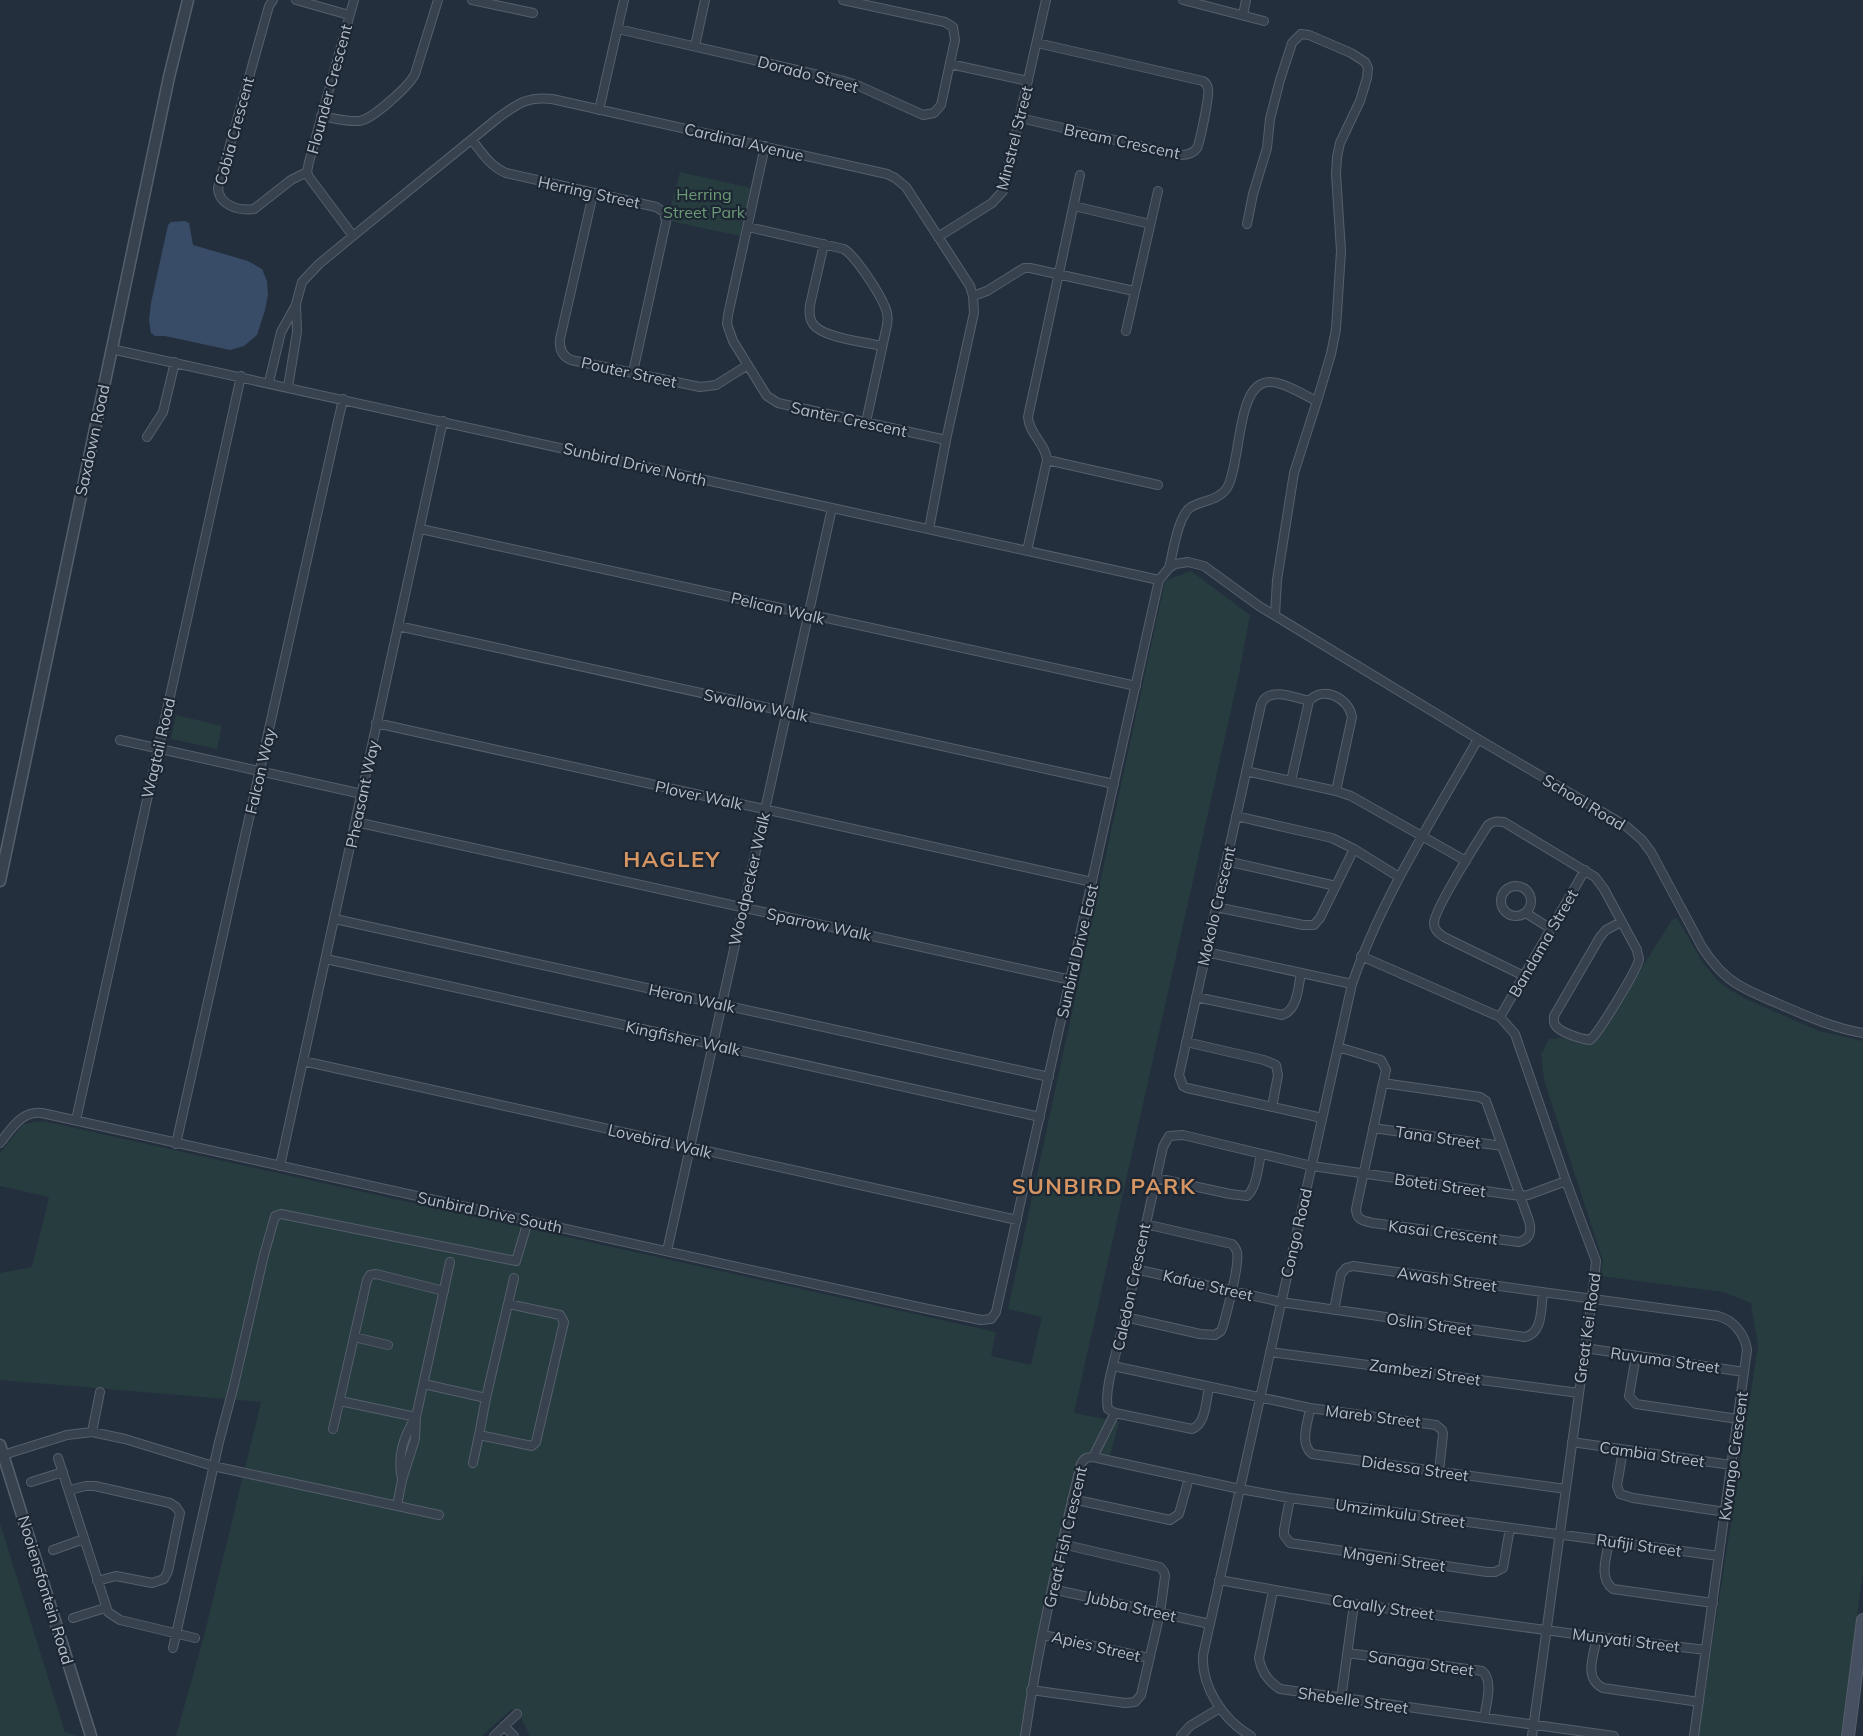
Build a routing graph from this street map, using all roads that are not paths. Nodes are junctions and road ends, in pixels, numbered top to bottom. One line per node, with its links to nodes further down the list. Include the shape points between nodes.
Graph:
1 (188, 0): 44 (street, Saxdown Road)
2 (273, 0): 27 (street, Cobia Crescent, via 268,6 218,194 227,205 254,209)
3 (296, 0): 14 (street)
4 (354, 0): 14 (street, Flounder Crescent)
5 (438, 0): 23 (street, via 409,84 365,120)
6 (472, 0): 13 (street)
7 (624, 0): 17 (street)
8 (705, 0): 19 (street)
9 (843, 0): 20 (street, via 945,22 956,35)
10 (1046, 0): 18 (street, Minstrel Street)
11 (1184, 0): 15 (street)
12 (1246, 0): 15 (street)
13 (533, 14)
14 (349, 15): 23 (street, Flounder Crescent)
15 (1243, 15): 16 (street)
16 (1264, 21)
17 (618, 29): 19 (street, Dorado Street); 22 (street)
18 (1037, 43): 21 (street, Minstrel Street); 24 (street, Bream Crescent, via 1203,81 1209,94 1200,137 1195,151 1180,155)
19 (695, 46): 20 (street, Dorado Street, via 841,80 923,115 941,105)
20 (950, 64): 21 (street)
21 (1028, 81): 24 (street, Minstrel Street)
22 (599, 110): 25 (street, Cardinal Avenue, via 552,99 530,99 513,107); 26 (street, Cardinal Avenue)
23 (321, 116): 27 (street, Flounder Crescent)
24 (1020, 118): 36 (street, Minstrel Street, via 1003,191 992,203)
25 (472, 140): 30 (street, Herring Street, via 485,158 506,174); 35 (street, Cardinal Avenue)
26 (765, 146): 34 (street, Santer Crescent); 36 (street, Cardinal Avenue, via 895,178 906,187)
27 (307, 172): 35 (street, Flounder Crescent)
28 (1080, 175): 31 (street)
29 (1158, 191): 32 (street)
30 (593, 194): 47 (street, Herring Street, via 656,207 665,216); 47 (street, Pouter Street, via 559,345 571,360)
31 (1074, 206): 32 (street); 38 (street)
32 (1150, 224): 39 (street)
33 (1247, 224): 52 (street, via 1267,148 1270,119 1294,39 1309,34 1361,59 1368,68 1367,78 1337,157 1341,251 1336,329)
34 (747, 227): 37 (street); 46 (street, Santer Crescent, via 727,324)
35 (353, 236): 41 (street, Cardinal Avenue, via 307,275 298,290)
36 (938, 237): 40 (street, Cardinal Avenue)
37 (824, 244): 43 (street, via 844,249 852,256 882,301 888,319); 43 (street, via 810,305 813,324 830,334)
38 (1059, 274): 39 (street); 40 (street, via 1024,268); 57 (street, via 1028,417)
39 (1134, 291): 42 (street)
40 (973, 296): 56 (street, via 974,313)
41 (296, 304): 49 (street, Cardinal Avenue, via 281,332); 50 (street, Cardinal Avenue, via 297,332)
42 (1126, 331)
43 (882, 346): 54 (street)
44 (111, 348): 45 (street, Sunbird Drive North); 90 (street, Saxdown Road)
45 (175, 362): 48 (street, Sunbird Drive North); 55 (street, via 163,412)
46 (748, 365): 47 (street, Pouter Street, via 708,387); 54 (street, Santer Crescent, via 767,396 778,403)
47 (633, 372)
48 (241, 376): 49 (street, Sunbird Drive North); 74 (street, Wagtail Road)
49 (269, 382): 50 (street, Sunbird Drive North)
50 (288, 387): 51 (street, Sunbird Drive North)
51 (343, 399): 53 (street, Sunbird Drive North); 76 (street, Falcon Way)
52 (1317, 401): 63 (street, via 1269,381 1252,392 1229,484 1221,495 1186,511); 66 (street, via 1294,472)
53 (444, 421): 59 (street, Sunbird Drive North); 60 (street, Pheasant Way)
54 (866, 422): 56 (street, Santer Crescent)
55 (147, 437)
56 (946, 440): 61 (street)
57 (1047, 460): 58 (street); 62 (street)
58 (1158, 485)
59 (832, 508): 61 (street, Sunbird Drive North); 65 (street, Woodpecker Walk)
60 (421, 529): 65 (street, Pelican Walk); 67 (street, Pheasant Way)
61 (929, 529): 62 (street, Sunbird Drive North)
62 (1027, 551): 64 (street, Sunbird Drive North)
63 (1169, 568): 64 (street); 66 (street, School Road, via 1182,562 1204,566)
64 (1159, 580): 68 (street, Sunbird Drive East)
65 (807, 615): 68 (street, Pelican Walk); 70 (street, Woodpecker Walk)
66 (1275, 615): 73 (street, School Road)
67 (398, 626): 70 (street, Swallow Walk); 71 (street, Pheasant Way)
68 (1136, 686): 78 (street, Sunbird Drive East)
69 (1309, 700): 75 (street, Mokolo Crescent, via 1272,694 1262,699); 77 (street); 79 (street, via 1317,694 1328,694 1351,711)
70 (786, 712): 78 (street, Swallow Walk); 81 (street, Woodpecker Walk)
71 (376, 723): 80 (street, Pheasant Way); 81 (street, Plover Walk)
72 (120, 740): 74 (street)
73 (1478, 740): 84 (street, Congo Road); 109 (street, School Road, via 1635,833 1651,852 1706,953 1731,980 1823,1023)
74 (158, 750): 76 (street); 119 (street, Wagtail Road)
75 (1246, 771): 77 (street); 82 (street, Mokolo Crescent)
76 (260, 772): 80 (street); 122 (street, Falcon Way)
77 (1291, 781): 79 (street)
78 (1114, 784): 91 (street, Sunbird Drive East)
79 (1336, 790): 84 (street)
80 (362, 794): 83 (street, Pheasant Way)
81 (765, 809): 91 (street, Plover Walk); 93 (street, Woodpecker Walk)
82 (1236, 816): 85 (street, via 1332,838); 86 (street, Mokolo Crescent)
83 (356, 822): 93 (street, Sparrow Walk); 96 (street, Pheasant Way)
84 (1422, 836): 87 (street); 89 (street, Congo Road)
85 (1354, 849): 89 (street); 92 (street)
86 (1226, 861): 92 (street); 94 (street, Mokolo Crescent)
87 (1466, 861): 88 (street, via 1494,821 1504,822); 103 (street, via 1436,915 1436,931)
88 (1585, 870): 97 (street, via 1599,882); 98 (street, Bandama Street)
89 (1399, 877): 100 (street, Congo Road)
90 (0, 881)
91 (1092, 882): 104 (street, Sunbird Drive East)
92 (1336, 886): 94 (street, via 1317,922 1309,926)
93 (742, 907): 104 (street, Sparrow Walk); 107 (street, Woodpecker Walk)
94 (1216, 907): 99 (street, Mokolo Crescent)
95 (1526, 913): 98 (street)
96 (335, 919): 101 (street, Pheasant Way); 107 (street, Heron Walk)
97 (1621, 922): 97 (street, via 1600,937 1554,1016 1555,1026 1579,1038 1590,1040 1599,1031 1636,968 1639,958)
98 (1551, 929): 103 (street, Bandama Street)
99 (1206, 952): 102 (street); 106 (street, Mokolo Crescent)
100 (1361, 956): 105 (street, Congo Road); 108 (street)
101 (326, 959): 111 (street, Kingfisher Walk); 113 (street, Pheasant Way)
102 (1300, 973): 105 (street); 106 (street, via 1293,1008 1287,1014)
103 (1524, 975): 108 (street, Bandama Street)
104 (1071, 980): 114 (street, Sunbird Drive East)
105 (1352, 984): 112 (street, Congo Road)
106 (1196, 997): 110 (street, Mokolo Crescent)
107 (721, 1005): 111 (street, Woodpecker Walk); 114 (street, Heron Walk)
108 (1500, 1017): 130 (street, Great Kei Road, via 1515,1034)
109 (1863, 1033)
110 (1186, 1042): 116 (street, via 1276,1065); 116 (street, Mokolo Crescent, via 1179,1075 1183,1086)
111 (712, 1044): 117 (street, Kingfisher Walk); 124 (street, Woodpecker Walk)
112 (1338, 1047): 115 (street, via 1381,1060 1386,1070); 118 (street, Congo Road)
113 (303, 1061): 124 (street, Lovebird Walk); 126 (street, Pheasant Way)
114 (1049, 1077): 117 (street, Sunbird Drive East)
115 (1383, 1083): 120 (street); 123 (street, via 1483,1099)
116 (1272, 1107): 118 (street, Mokolo Crescent)
117 (1040, 1117): 132 (street, Sunbird Drive East)
118 (1322, 1118): 127 (street, Congo Road)
119 (76, 1120): 121 (street, Sunbird Drive South, via 30,1113); 122 (street, Sunbird Drive South)
120 (1373, 1128): 123 (street, Tana Street); 128 (street)
121 (0, 1143)
122 (176, 1144): 126 (street, Sunbird Drive South)
123 (1502, 1146): 131 (street)
124 (690, 1148): 132 (street, Lovebird Walk); 135 (street, Woodpecker Walk)
125 (1261, 1154): 127 (street, Caledon Crescent); 129 (street, via 1254,1186 1247,1196); 129 (street, Caledon Crescent, via 1172,1135 1165,1140)
126 (280, 1166): 133 (street, Sunbird Drive South)
127 (1312, 1166): 128 (street, Boteti Street); 143 (street, Congo Road)
128 (1363, 1174): 131 (street, Boteti Street); 131 (street, Kasai Crescent, via 1356,1212 1360,1219 1373,1223 1519,1242 1531,1232)
129 (1156, 1178): 134 (street, Caledon Crescent)
130 (1566, 1181): 131 (street, Boteti Street); 142 (street, Great Kei Road, via 1596,1261)
131 (1520, 1196)
132 (1017, 1220): 147 (street, Sunbird Drive East, via 996,1312)
133 (528, 1221): 135 (street, Sunbird Drive South); 176 (street, via 516,1261 281,1214 275,1216)
134 (1145, 1224): 137 (street, Caledon Crescent); 139 (street, via 1232,1244 1238,1258)
135 (667, 1251): 147 (street, Sunbird Drive South, via 981,1320)
136 (450, 1262): 140 (street)
137 (1135, 1269): 139 (street, Kafue Street); 146 (street, Caledon Crescent)
138 (514, 1278): 144 (street)
139 (1231, 1290): 143 (street, Kafue Street); 146 (street, via 1223,1326 1215,1335)
140 (444, 1291): 148 (street, via 370,1275); 155 (street)
141 (1543, 1292): 142 (street, Awash Street); 145 (street, Awash Street, via 1353,1266 1341,1274); 145 (street, Oslin Street, via 1538,1326 1528,1336)
142 (1592, 1299): 150 (street, Great Kei Road); 154 (street, Kwango Crescent, via 1724,1318 1737,1328 1746,1343)
143 (1281, 1302): 145 (street, Oslin Street); 151 (street, Congo Road)
144 (508, 1304): 159 (street); 168 (street, via 551,1313 564,1322 536,1442 532,1446)
145 (1334, 1310)
146 (1125, 1317): 153 (street, Caledon Crescent)
147 (991, 1319)
148 (354, 1337): 149 (street); 161 (street)
149 (388, 1345)
150 (1585, 1348): 152 (street, Ruvuma Street); 158 (street, Great Kei Road)
151 (1270, 1352): 158 (street, Zambezi Street); 160 (street, Congo Road)
152 (1636, 1356): 154 (street, Ruvuma Street); 165 (street, via 1629,1396 1636,1404)
153 (1113, 1366): 156 (street, Caledon Crescent); 163 (street, via 1107,1404)
154 (1744, 1372): 165 (street, Kwango Crescent)
155 (424, 1384): 159 (street); 164 (street)
156 (1209, 1387): 160 (street, Caledon Crescent); 163 (street, via 1202,1420 1192,1429)
157 (100, 1392): 167 (street)
158 (1579, 1393): 169 (street, Great Kei Road)
159 (486, 1398): 168 (street)
160 (1260, 1398): 162 (street, Mareb Street); 181 (street, Congo Road)
161 (340, 1401): 164 (street); 166 (street)
162 (1310, 1408): 178 (street, Didessa Street, via 1305,1444 1312,1454); 178 (street, Mareb Street, via 1436,1425 1442,1430 1443,1440)
163 (1115, 1413): 172 (street)
164 (416, 1417): 186 (street, via 416,1438)
165 (1738, 1419): 175 (street, Kwango Crescent)
166 (333, 1429)
167 (92, 1432): 170 (street); 176 (street)
168 (479, 1435): 174 (street)
169 (1572, 1442): 171 (street, Cambia Street); 182 (street, Great Kei Road)
170 (2, 1450): 224 (street, Nooiensfontein Road)
171 (1623, 1450): 175 (street, Cambia Street); 187 (street, via 1617,1486 1620,1494)
172 (1093, 1457): 179 (street, Great Fish Crescent); 185 (street, Great Fish Crescent, via 1083,1459)
173 (58, 1458): 177 (street)
174 (473, 1463)
175 (1731, 1465): 187 (street, Kwango Crescent)
176 (213, 1466): 186 (street); 208 (street)
177 (63, 1472): 180 (street); 183 (street)
178 (1439, 1472): 182 (street, Didessa Street)
179 (1189, 1478): 181 (street, Great Fish Crescent); 185 (street, via 1179,1514 1170,1520)
180 (31, 1482)
181 (1240, 1489): 184 (street, Umzimkulu Street); 196 (street, Congo Road)
182 (1566, 1489): 190 (street, Great Kei Road)
183 (69, 1490): 191 (street); 197 (street, via 95,1486 170,1503 180,1513 164,1579 152,1583 116,1576)
184 (1290, 1498): 189 (street, Umzimkulu Street); 189 (street, Mngeni Street, via 1284,1530 1290,1543 1487,1572 1503,1568)
185 (1072, 1499): 193 (street, Great Fish Crescent)
186 (397, 1506): 188 (street)
187 (1725, 1512): 195 (street, Kwango Crescent)
188 (439, 1515)
189 (1510, 1528): 190 (street, Umzimkulu Street)
190 (1560, 1534): 192 (street, Rufiji Street); 207 (street, Great Kei Road)
191 (84, 1539): 194 (street); 197 (street)
192 (1609, 1541): 195 (street, Rufiji Street); 200 (street, via 1605,1577 1613,1588)
193 (1062, 1544): 198 (street, Great Fish Crescent); 203 (street, via 1160,1567 1165,1576)
194 (53, 1550)
195 (1719, 1556): 200 (street, Kwango Crescent)
196 (1220, 1580): 199 (street, Cavally Street); 206 (street, Congo Road)
197 (97, 1581): 202 (street)
198 (1052, 1589): 203 (street, Jubba Street); 209 (street, Great Fish Crescent)
199 (1273, 1591): 201 (street, Cavally Street); 217 (street, Shebelle Street, via 1259,1658 1264,1672 1280,1689)
200 (1713, 1603): 213 (street, Kwango Crescent)
201 (1354, 1604): 207 (street, Cavally Street); 214 (street)
202 (105, 1608): 204 (street); 208 (street, via 115,1618)
203 (1160, 1613): 206 (street, Jubba Street); 215 (street)
204 (73, 1618)
205 (1863, 1620): 233 (main road)
206 (1210, 1624): 219 (street, Congo Road, via 1202,1667)
207 (1547, 1630): 210 (street, Munyati Street); 222 (street, Great Kei Road)
208 (176, 1634): 211 (street); 212 (street)
209 (1042, 1635): 215 (street, Apies Street); 216 (street, Great Fish Crescent)
210 (1597, 1637): 213 (street, Munyati Street); 218 (street, via 1591,1673 1599,1686)
211 (195, 1638)
212 (173, 1648)
213 (1706, 1650): 218 (street, Kwango Crescent)
214 (1347, 1653): 217 (street); 221 (street, Sanaga Street, via 1482,1671 1489,1681)
215 (1149, 1658): 216 (street, via 1141,1695 1135,1702)
216 (1031, 1690): 227 (street, Great Fish Crescent)
217 (1341, 1699): 221 (street, Shebelle Street)
218 (1699, 1702): 232 (street, Kwango Crescent)
219 (1220, 1707): 228 (street); 229 (street, Congo Road)
220 (518, 1714): 223 (street)
221 (1484, 1718): 222 (street, Shebelle Street)
222 (1534, 1724): 230 (street, Great Kei Road); 231 (street)
223 (504, 1726): 225 (street); 226 (street)
224 (92, 1736)
225 (494, 1736)
226 (514, 1736)
227 (1025, 1736)
228 (1181, 1736)
229 (1251, 1736)
230 (1532, 1736)
231 (1614, 1736)
232 (1694, 1736)
233 (1848, 1736)

